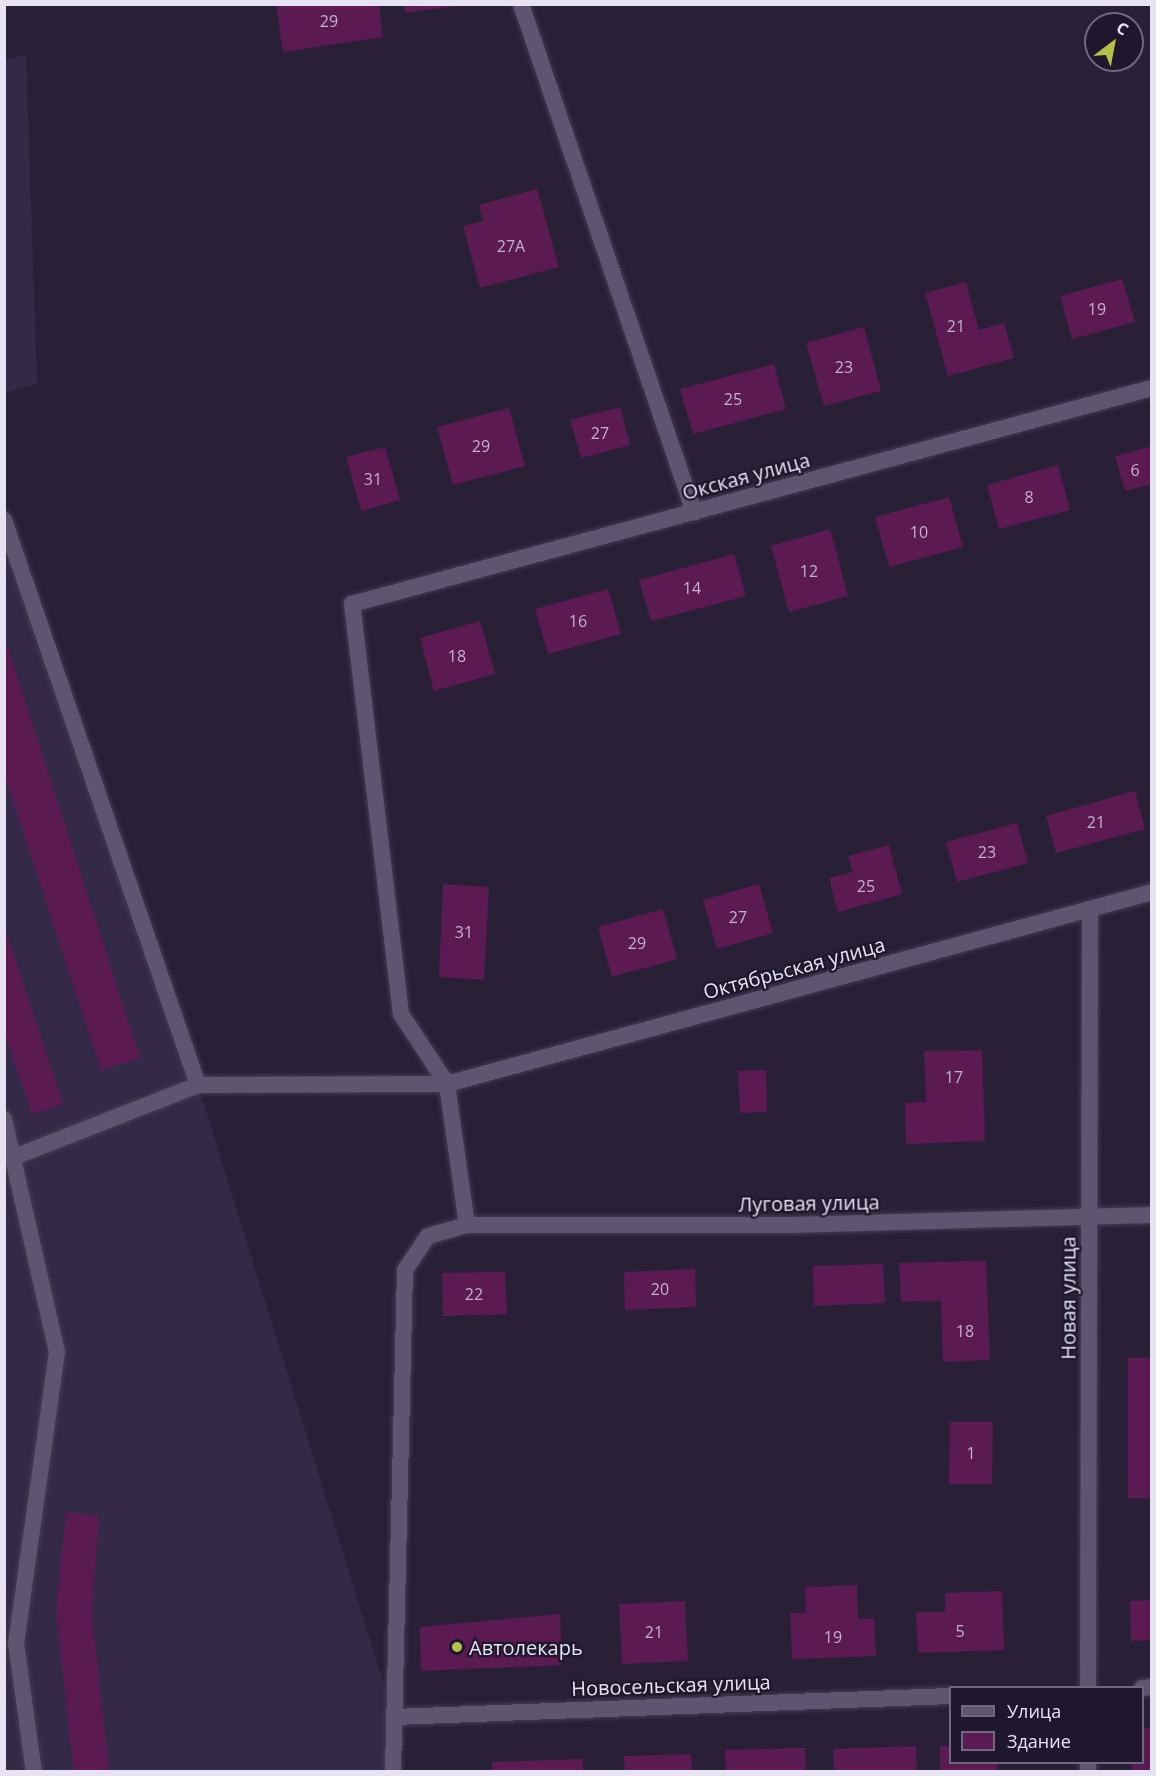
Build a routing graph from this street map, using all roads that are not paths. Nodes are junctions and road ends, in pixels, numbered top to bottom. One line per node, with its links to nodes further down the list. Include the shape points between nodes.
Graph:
1 (521, 4): 3 (street)
2 (1152, 388): 3 (street, Окская улица)
3 (694, 512): 7 (street, Окская улица, via 352,604 401,1014)
4 (4, 520): 8 (street)
5 (1152, 892): 6 (street, Октябрьская улица)
6 (1090, 909): 7 (street, Октябрьская улица); 12 (street, Новая улица)
7 (447, 1084): 8 (street, Октябрьская улица); 13 (street)
8 (198, 1085): 10 (street)
9 (4, 1119): 10 (street)
10 (17, 1156): 17 (street, via 57,1352 16,1643)
11 (1152, 1215): 12 (street, Луговая улица)
12 (1089, 1217): 13 (street, Луговая улица); 14 (street, Новая улица)
13 (467, 1225): 16 (street, Луговая улица, via 428,1236 405,1270)
14 (1088, 1686)
15 (949, 1696): 16 (street, Новосельская улица)
16 (394, 1717): 18 (street, Луговая улица)
17 (34, 1772)
18 (393, 1772)

